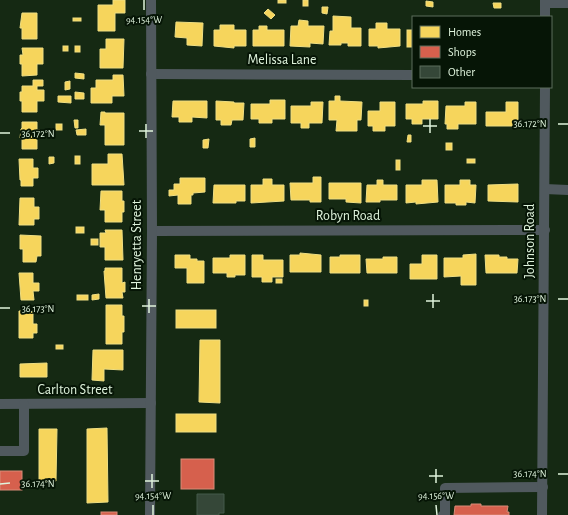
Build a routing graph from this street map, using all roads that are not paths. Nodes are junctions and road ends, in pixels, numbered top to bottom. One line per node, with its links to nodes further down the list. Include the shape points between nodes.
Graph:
1 (151, 0): 5 (street, Henryetta Street)
2 (545, 2): 3 (street); 4 (street)
3 (568, 3)
4 (545, 16)
5 (151, 74): 6 (street, Melissa Lane); 11 (street, Henryetta Street)
6 (412, 75)
7 (545, 88): 8 (street, Johnson Road)
8 (545, 189): 9 (street); 10 (street, Johnson Road)
9 (568, 190)
10 (545, 230): 11 (street, Robyn Road); 16 (street, Johnson Road)
11 (152, 231): 12 (street, Henryetta Street)
12 (151, 403): 14 (street, Carlton Street); 17 (street, Henryetta Street)
13 (0, 404): 14 (street, Carlton Street)
14 (24, 404): 15 (street, via 24,451)
15 (0, 451)
16 (543, 487): 18 (street, via 446,488); 19 (street, Johnson Road)
17 (150, 515)
18 (443, 515)
19 (542, 515)

